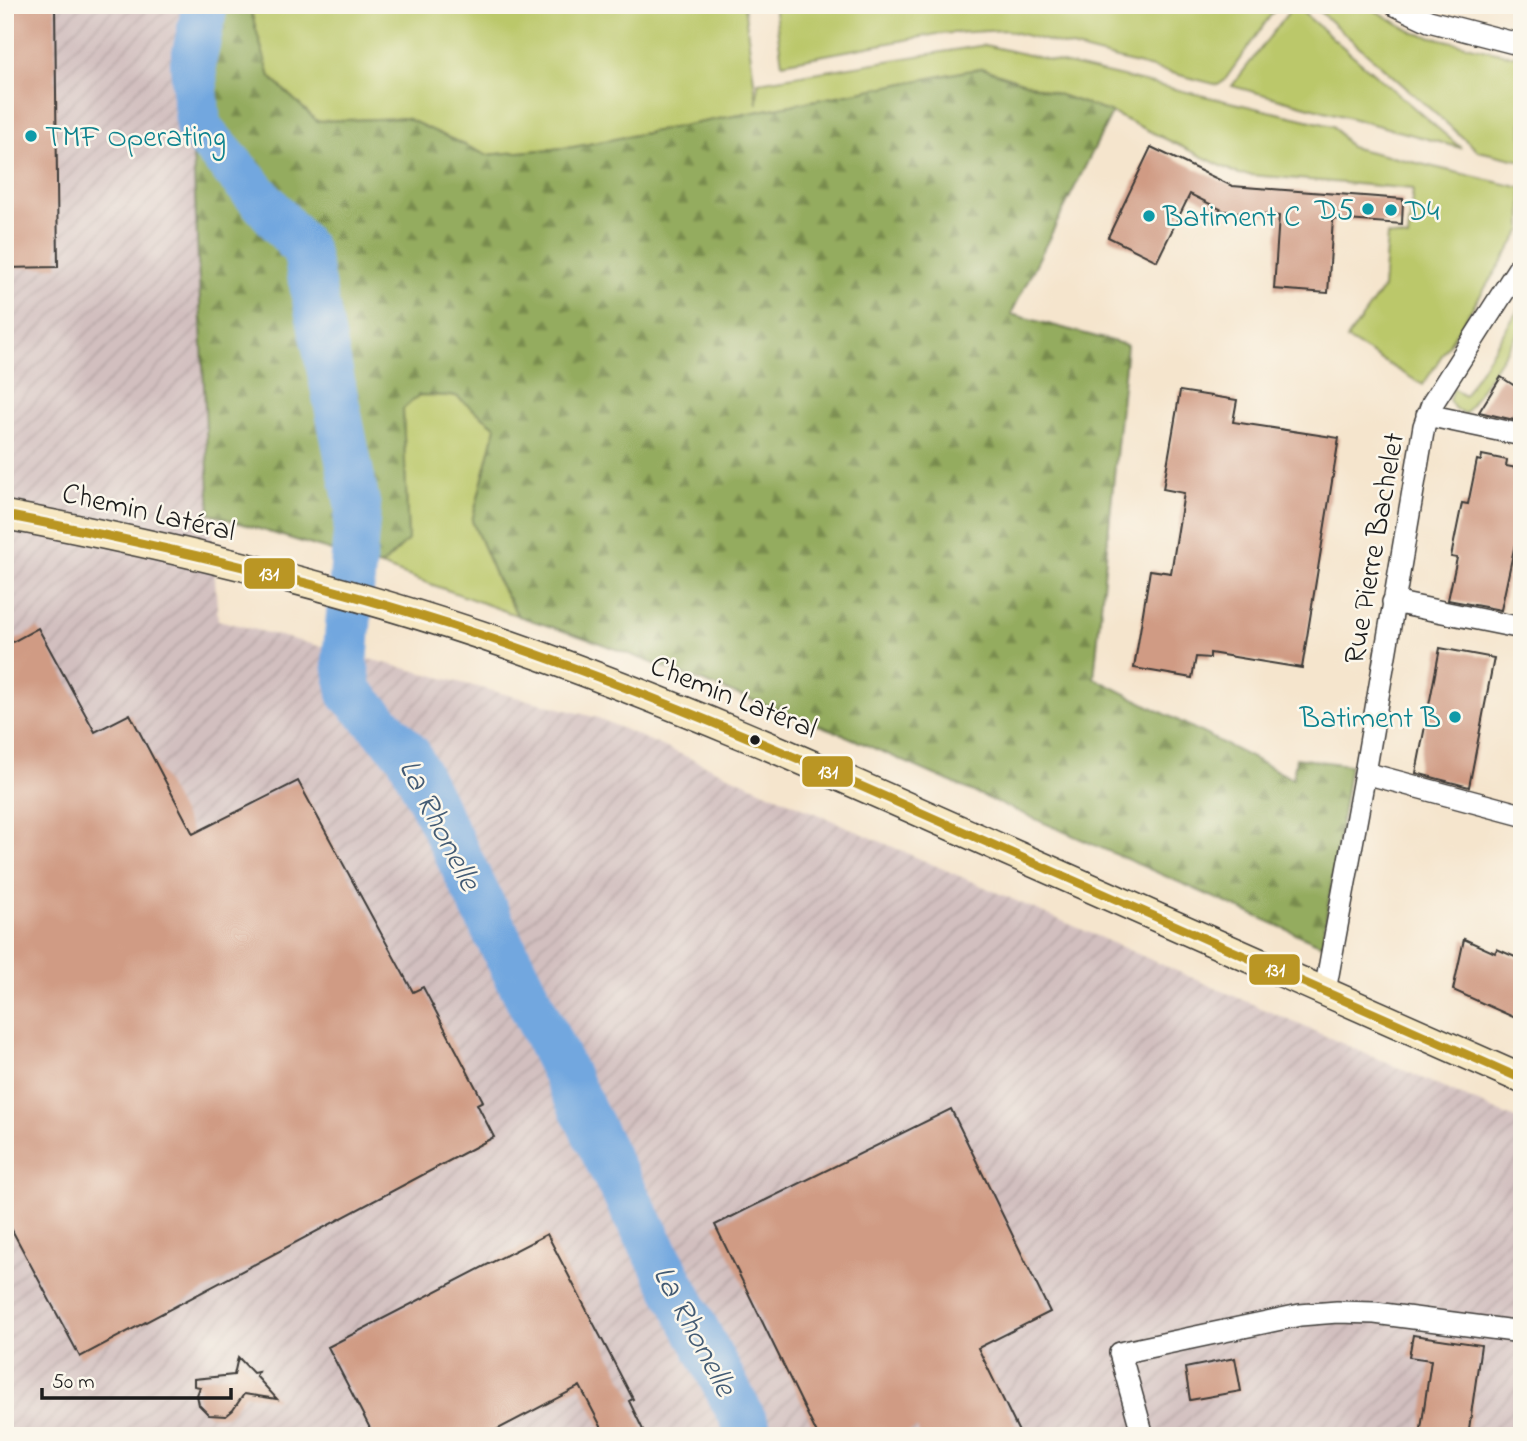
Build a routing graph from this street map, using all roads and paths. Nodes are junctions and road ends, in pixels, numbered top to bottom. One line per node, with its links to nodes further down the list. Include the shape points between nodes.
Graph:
1 (1395, 5): 2 (street, via 1429,21)
2 (1522, 45)
3 (1522, 263): 4 (street, Rue Pierre Bachelet)
4 (1427, 415): 5 (street); 7 (street, Rue Pierre Bachelet)
5 (1522, 435)
6 (5, 515): 11 (street, Chemin Latéral, via 151,544 296,581 529,652 752,737)
7 (1393, 602): 8 (street); 9 (street, Rue Pierre Bachelet)
8 (1522, 628)
9 (1365, 773): 10 (street); 11 (street, Rue Pierre Bachelet)
10 (1522, 814)
11 (1325, 992): 12 (street, Chemin Latéral)
12 (1522, 1079)
13 (1522, 1332): 14 (street, via 1337,1312 1300,1315 1120,1353)
14 (1143, 1436)

